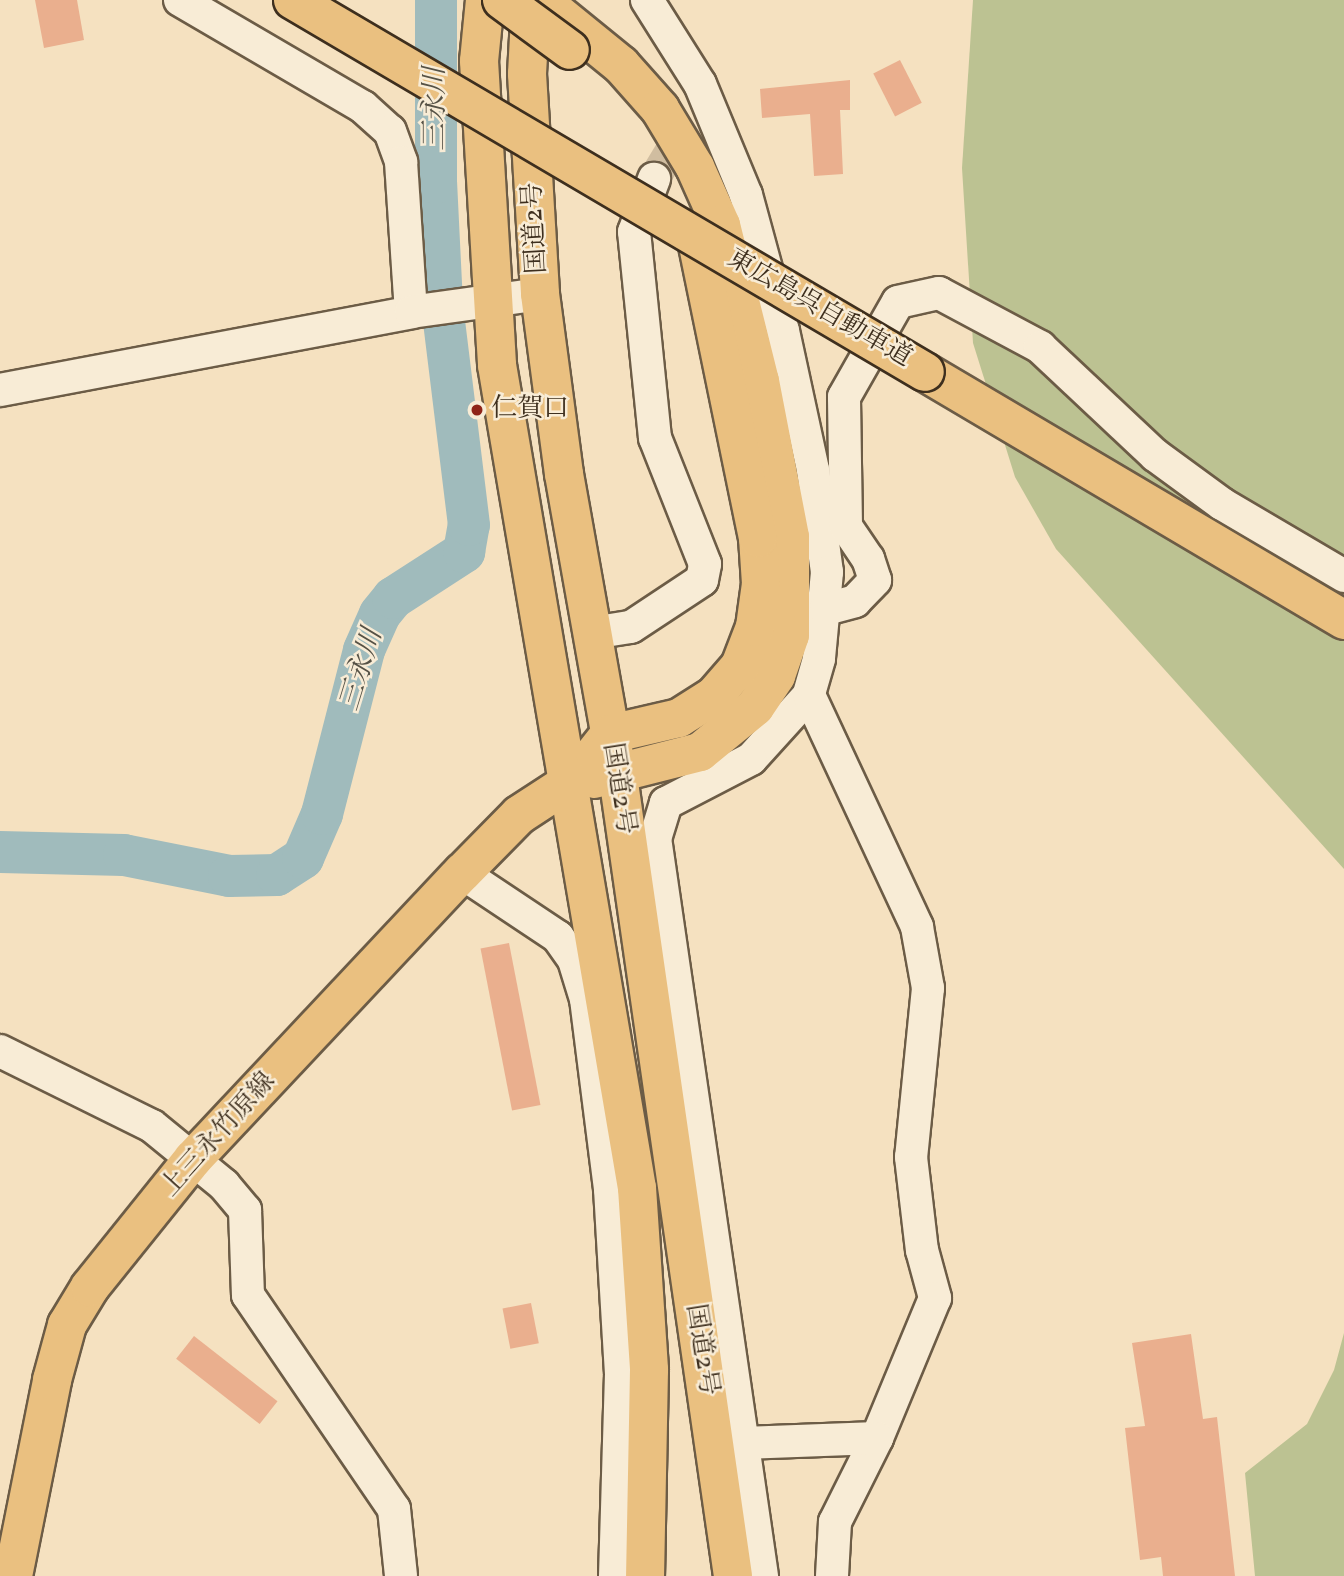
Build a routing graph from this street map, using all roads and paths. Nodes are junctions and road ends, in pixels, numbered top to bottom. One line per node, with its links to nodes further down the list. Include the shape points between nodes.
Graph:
1 (180, 0): 14 (street, via 363,107 390,131 401,162)
2 (293, 0): 18 (main road, 東広島呉自動車道, bridge)
3 (485, 0): 13 (main road, 国道2号, via 479,61)
4 (502, 0): 8 (main road, bridge)
5 (531, 0): 12 (main road, 国道2号, via 527,74)
6 (541, 0): 8 (main road)
7 (652, 3): 9 (street)
8 (573, 38): 21 (main road, via 672,174 706,271 758,538 761,584 755,627 740,666 714,696 679,718); 22 (main road, via 660,109 695,166 722,225 760,381 790,537 790,635 776,676 755,707 700,752)
9 (706, 99): 10 (street); 17 (street, via 746,195 783,331 813,470 827,572)
10 (686, 126)
11 (654, 179): 19 (street, via 634,232 654,426 705,564 702,580 631,627)
12 (540, 294): 13 (street); 19 (main road, 国道2号)
13 (492, 302): 14 (street); 23 (main road, 国道2号, via 497,365)
14 (411, 312): 15 (street)
15 (0, 390)
16 (1344, 576): 17 (street, via 1222,504 1155,455 1040,347 939,293 898,302 844,397 846,526 868,559 875,580 855,601)
17 (826, 609): 20 (street)
18 (1344, 620)
19 (592, 634): 21 (main road, 国道2号)
20 (809, 695): 25 (street, via 751,759 666,803 655,838); 28 (street, via 917,927 928,988 911,1157 922,1250 935,1298)
21 (610, 734): 22 (main road, 国道2号); 23 (main road)
22 (618, 776): 23 (main road); 25 (main road, 国道2号)
23 (571, 781): 24 (main road, 上三永竹原線, via 519,815); 33 (main road, 国道2号, via 637,1188 649,1370)
24 (462, 873): 27 (main road, 上三永竹原線); 32 (street, via 558,937 574,960 586,999 610,1189 621,1374)
25 (655, 955): 29 (street); 34 (main road, 国道2号)
26 (0, 1051): 27 (street, via 152,1126)
27 (193, 1159): 30 (main road, 上三永竹原線, via 123,1243 67,1325); 31 (street, via 225,1185 245,1210 248,1295 394,1509)
28 (877, 1438): 29 (street); 36 (street, via 835,1522)
29 (743, 1443): 35 (street)
30 (13, 1576)
31 (401, 1576)
32 (615, 1576)
33 (645, 1576)
34 (733, 1576)
35 (761, 1576)
36 (832, 1576)

